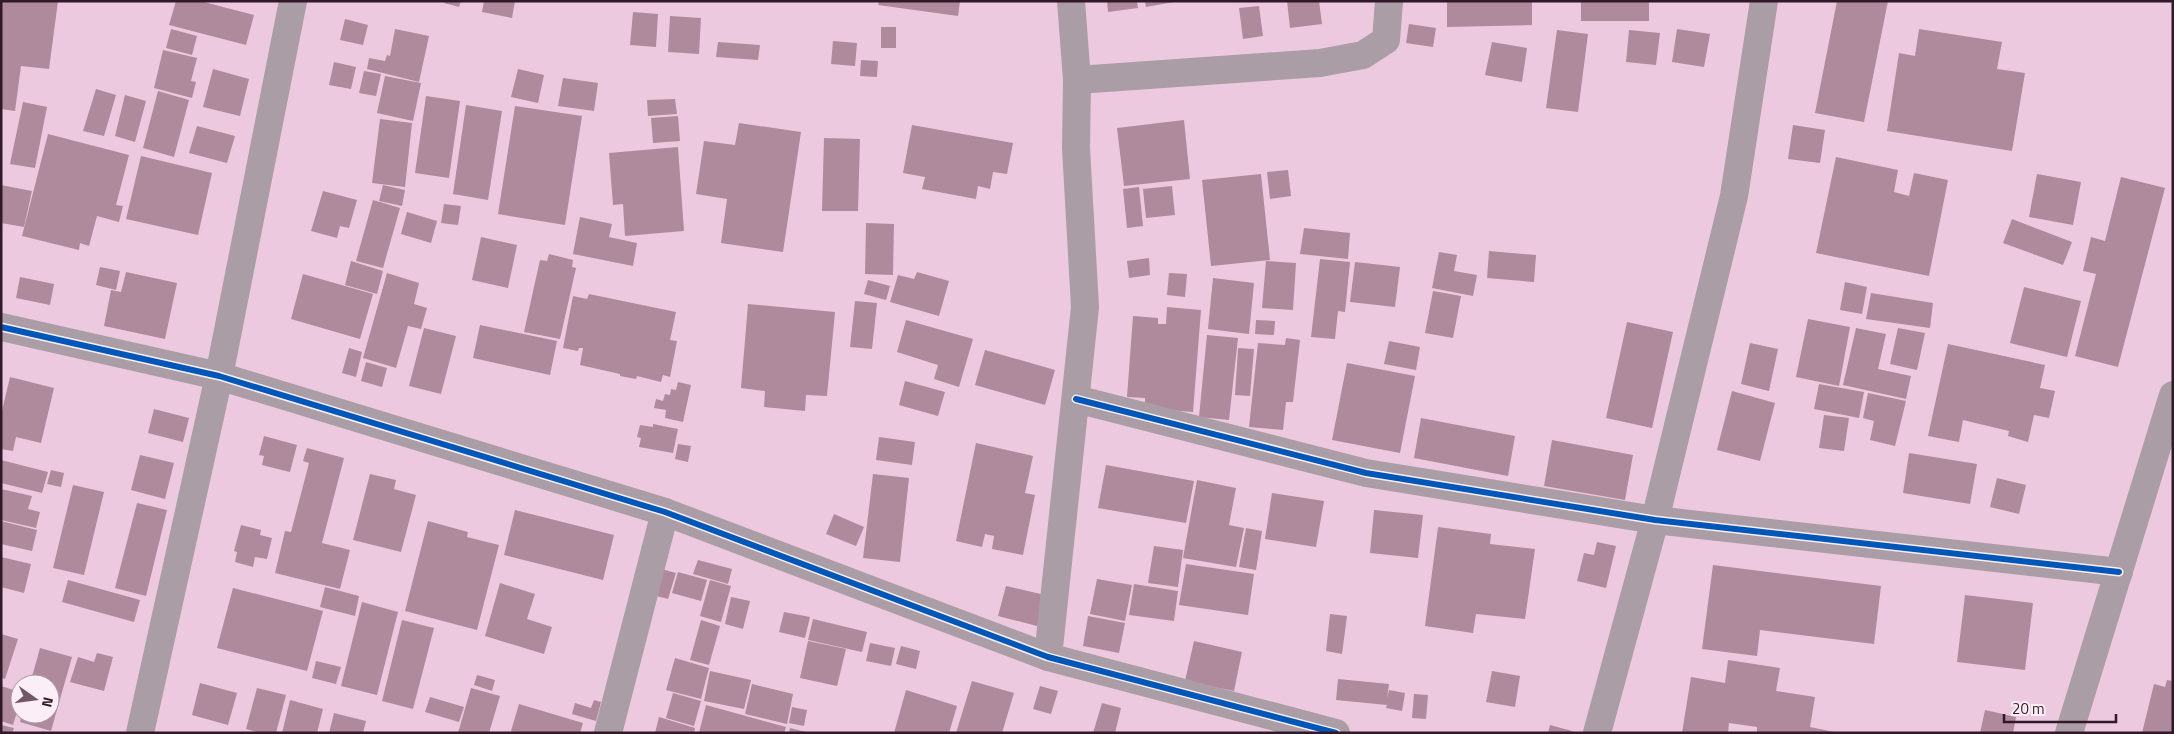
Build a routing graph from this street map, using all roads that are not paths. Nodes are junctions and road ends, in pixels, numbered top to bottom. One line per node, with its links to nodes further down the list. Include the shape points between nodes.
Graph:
1 (293, 1): 7 (street)
2 (1071, 1): 5 (street)
3 (1389, 1): 5 (street, via 1386,40 1363,55 1320,63)
4 (1764, 1): 11 (street, via 1734,196)
5 (1077, 80): 9 (street, via 1076,148 1085,307)
6 (1, 327): 7 (street)
7 (219, 376): 10 (street); 14 (street)
8 (2173, 395): 12 (street)
9 (1076, 399): 11 (street, via 1366,473); 13 (street)
10 (665, 512): 13 (street); 15 (street)
11 (1655, 520): 12 (street); 17 (street)
12 (2120, 572): 18 (street)
13 (1048, 656): 16 (street)
14 (140, 733)
15 (608, 733)
16 (1336, 733)
17 (1597, 733)
18 (2070, 733)

